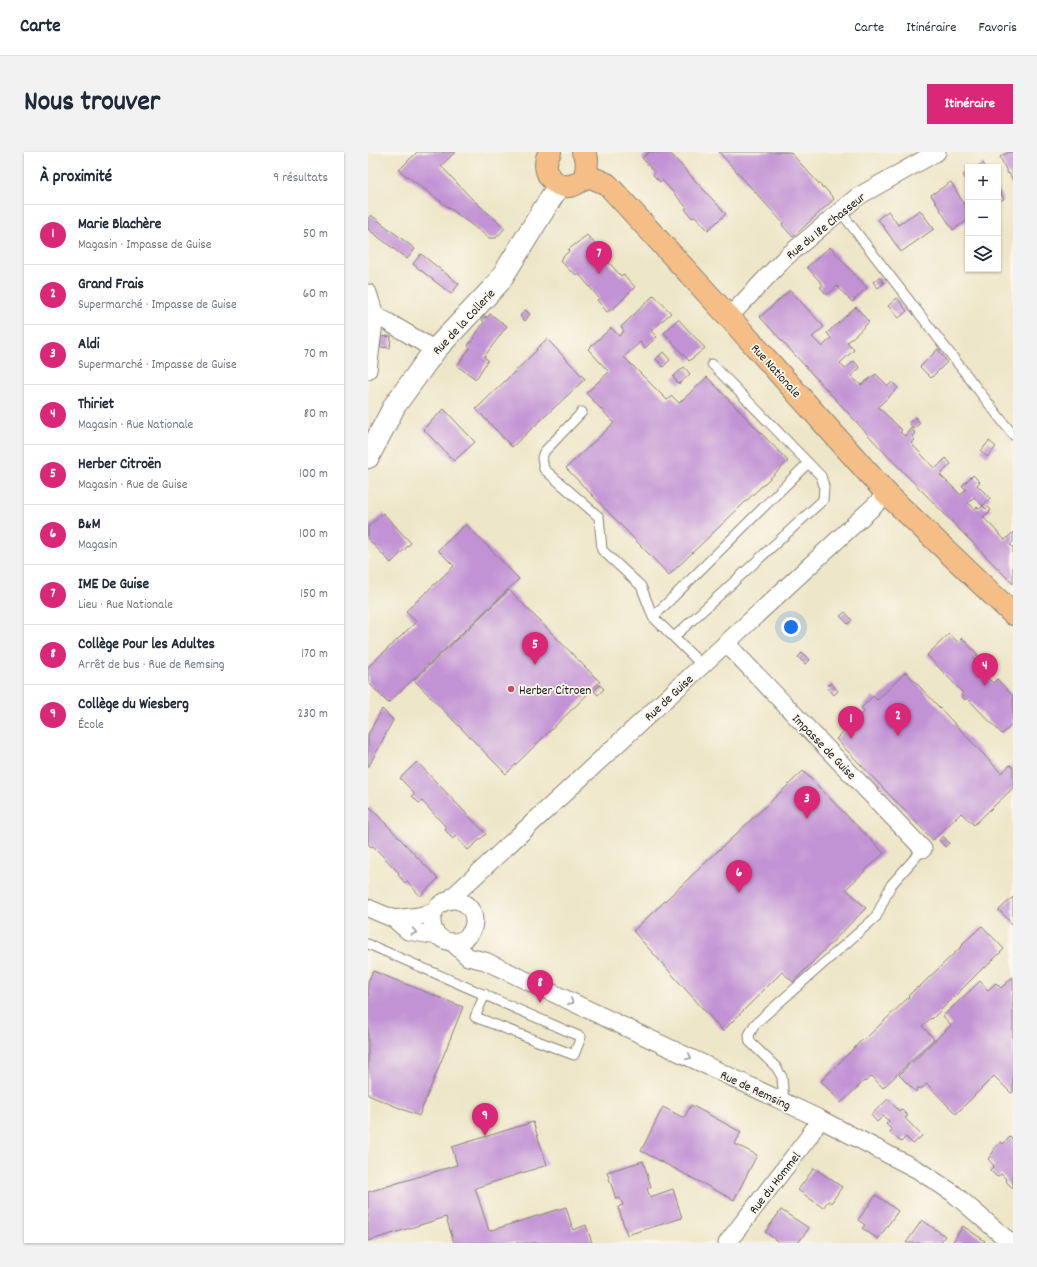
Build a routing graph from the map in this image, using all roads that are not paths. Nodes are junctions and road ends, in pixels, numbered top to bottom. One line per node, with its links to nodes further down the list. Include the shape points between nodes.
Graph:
1 (583, 152): 4 (main road, via 588,159)
2 (937, 152): 6 (street, Rue du 18e Chasseur, via 857,197)
3 (548, 153): 5 (main road, via 546,169 550,179)
4 (586, 175): 5 (main road, via 580,182 569,186); 9 (main road, Rue Nationale, via 607,184)
5 (559, 185): 10 (street, Rue de la Collerie, via 499,282)
6 (840, 211): 9 (street, Rue du 18e Chasseur, via 786,257); 14 (lane)
7 (368, 293): 8 (street)
8 (371, 315): 10 (street); 12 (street)
9 (729, 317): 17 (main road, Rue Nationale)
10 (434, 350): 15 (street, Rue de la Collerie, via 395,406)
11 (712, 364): 16 (lane)
12 (368, 370)
13 (582, 412): 19 (lane, via 544,452 544,469 599,517 602,550 641,586)
14 (1013, 436)
15 (368, 457)
16 (808, 463): 19 (lane); 20 (lane, via 821,476 824,500)
17 (887, 494): 18 (main road, Rue Nationale); 21 (street, Rue de Guise)
18 (1013, 614)
19 (653, 617): 20 (lane)
20 (674, 637): 22 (lane)
21 (726, 643): 22 (street, Rue de Guise); 23 (street, Impasse de Guise)
22 (702, 665): 24 (street, Rue de Guise)
23 (923, 848): 33 (lane, via 891,885 876,917 755,1024 749,1035 750,1042 776,1067 782,1077)
24 (448, 901): 26 (street); 28 (street, via 464,904 471,911 474,919)
25 (368, 908): 27 (street)
26 (434, 912): 27 (street); 29 (street, via 434,931)
27 (394, 919): 29 (street, one-way to 29, via 408,931)
28 (470, 933): 29 (street, via 459,941); 31 (street)
29 (445, 939): 31 (street, Rue de Remsing, via 468,957)
30 (368, 944): 32 (lane)
31 (485, 961): 33 (street, Rue de Remsing, one-way to 33)
32 (485, 994): 32 (lane, via 476,1017 574,1055 581,1037)
33 (784, 1102): 34 (street, Rue de Remsing)
34 (820, 1120): 35 (street, Rue du Hommel); 36 (street, Rue de Remsing, via 918,1170 953,1193)
35 (727, 1243)
36 (1011, 1243)

